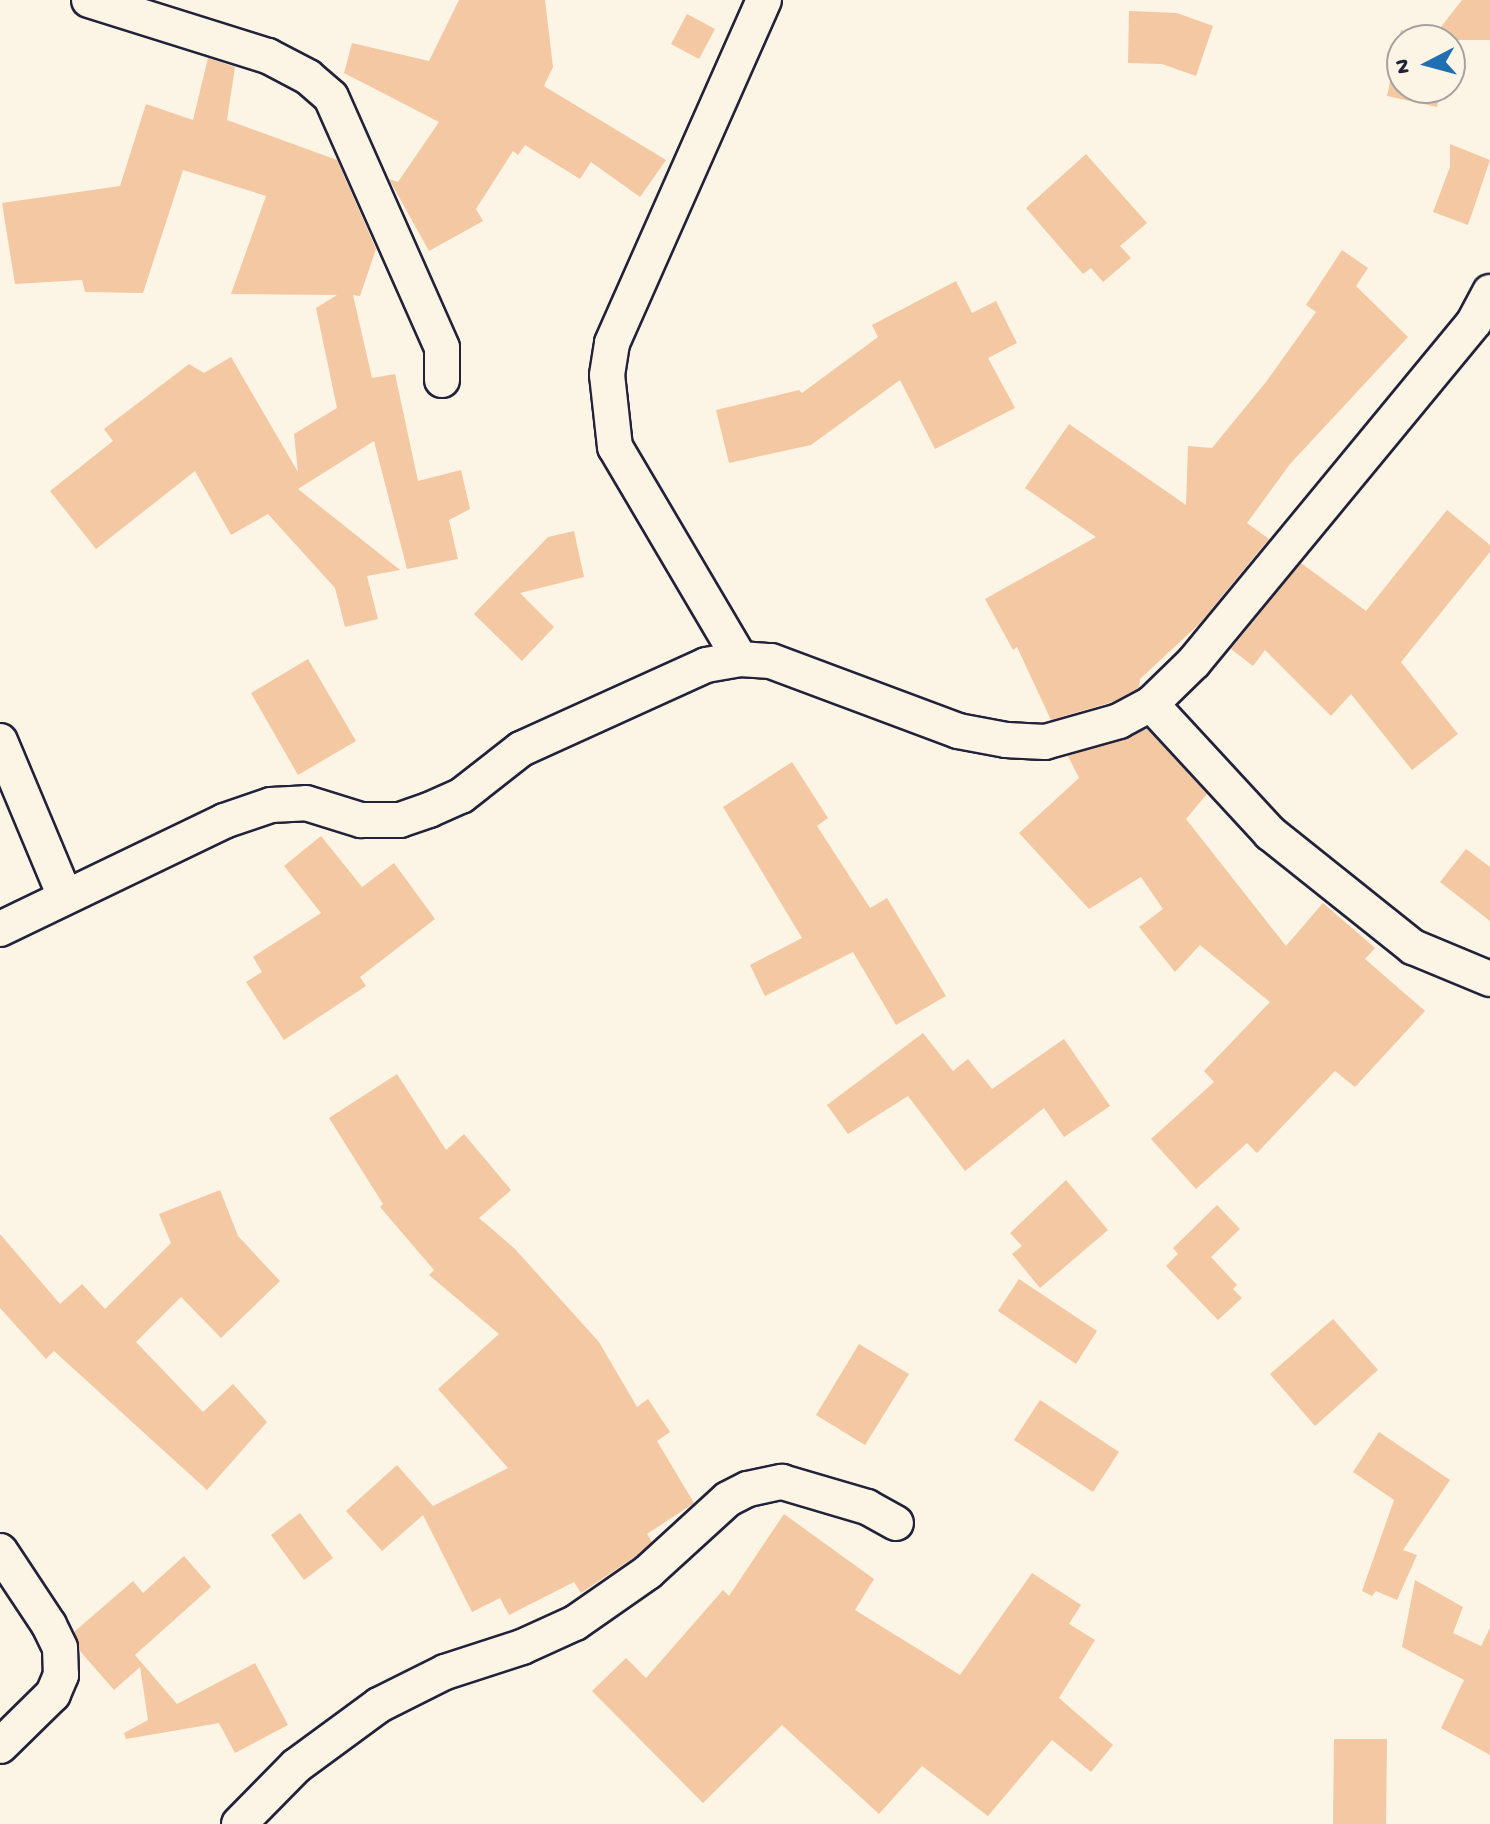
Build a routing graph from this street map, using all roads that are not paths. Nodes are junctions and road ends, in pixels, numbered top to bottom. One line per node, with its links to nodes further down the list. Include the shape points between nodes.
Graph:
1 (89, 0): 4 (street, via 268,56 308,77 331,97 442,348)
2 (764, 0): 5 (street, via 612,343 607,375 615,447)
3 (1490, 292): 6 (street, via 1474,322 1194,662)
4 (442, 380)
5 (740, 659): 6 (street, via 771,661 958,731 1006,740 1045,742 1119,721); 8 (street, via 706,665 521,749 461,796 429,810 400,820 361,820 306,803 271,805)
6 (1151, 704): 10 (street, via 1281,842 1413,947)
7 (0, 741): 8 (street)
8 (64, 894): 9 (street)
9 (0, 929)
10 (1490, 979)
11 (896, 1523): 14 (street, via 867,1507 782,1482 748,1489 728,1499 648,1572 575,1623 445,1672 379,1705 296,1766)
12 (0, 1551): 13 (street, via 49,1625 60,1648 61,1675 53,1694)
13 (0, 1746)
14 (239, 1824)

